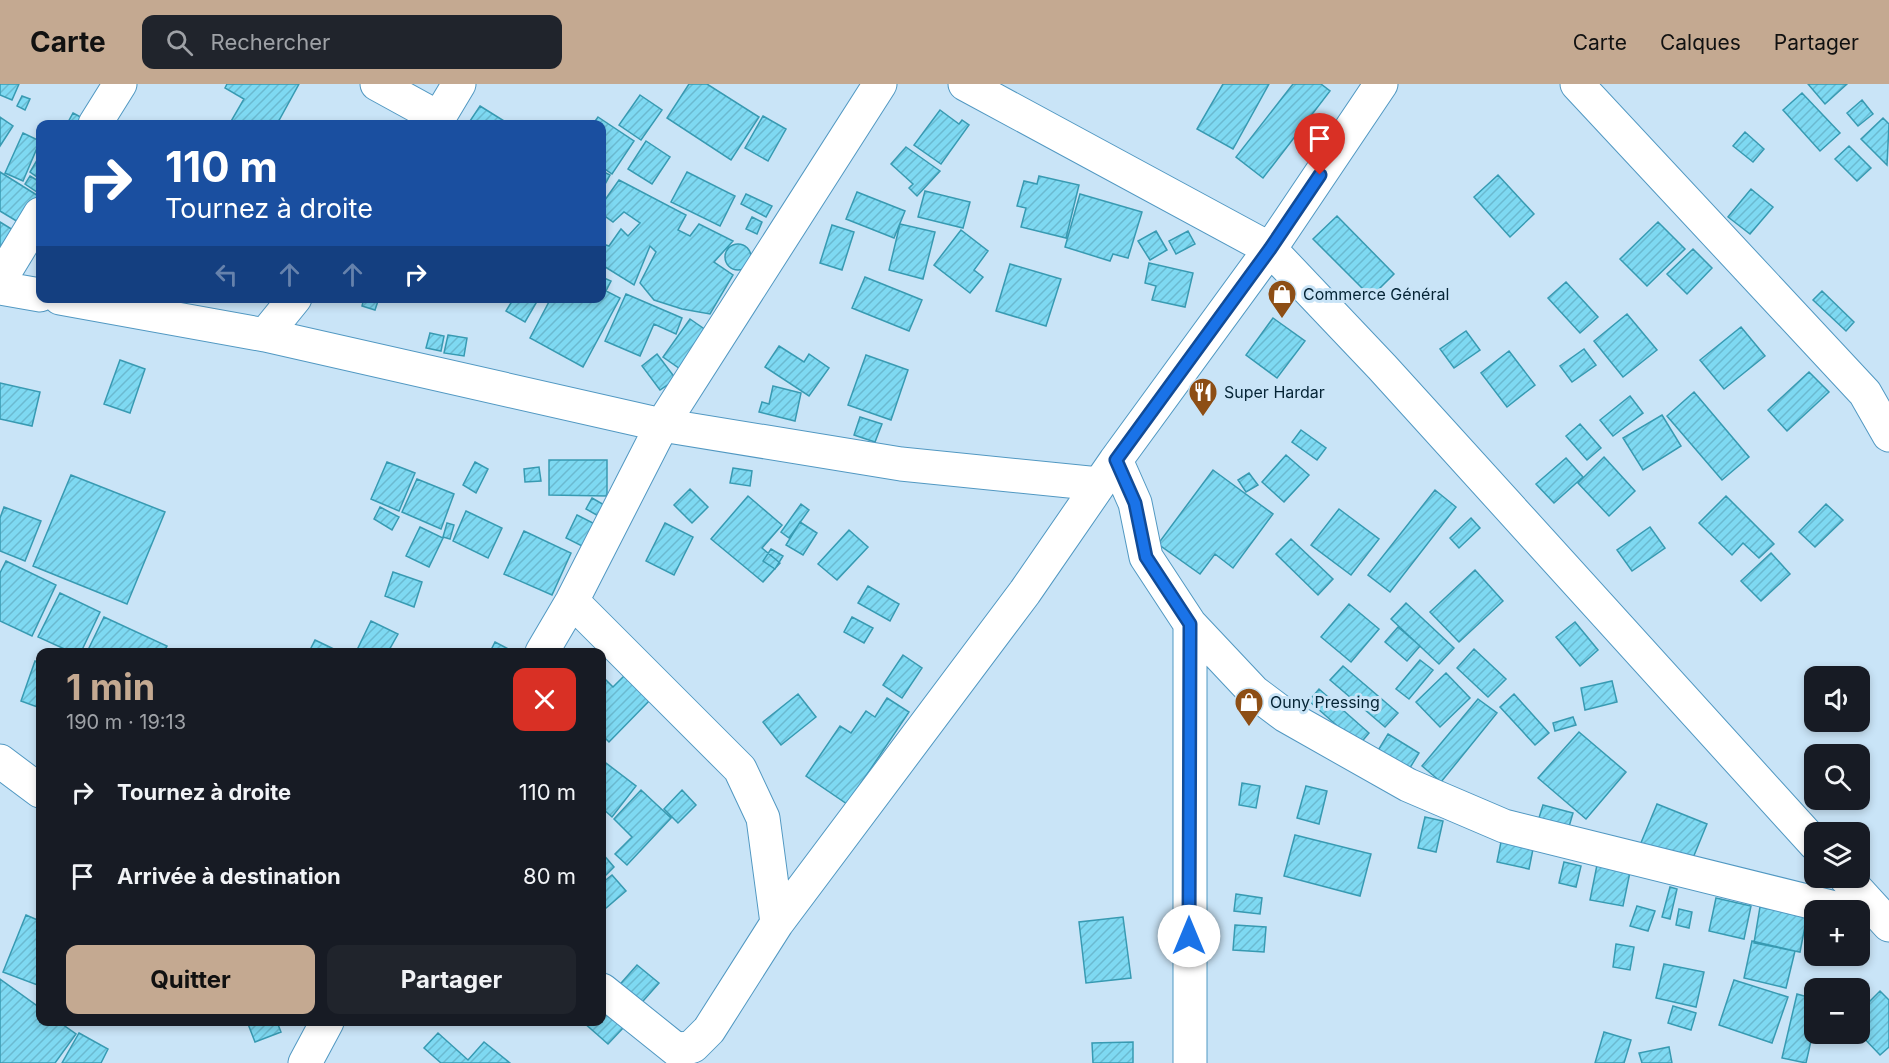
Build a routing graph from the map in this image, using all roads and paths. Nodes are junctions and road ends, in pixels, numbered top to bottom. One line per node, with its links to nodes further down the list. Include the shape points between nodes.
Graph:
1 (120, 84): 8 (street)
2 (377, 84): 9 (street)
3 (459, 84): 10 (street)
4 (880, 84): 19 (street)
5 (965, 84): 12 (street)
6 (1382, 84): 12 (street)
7 (1577, 84): 20 (street, via 1865,393)
8 (98, 120)
9 (434, 120)
10 (438, 120)
11 (36, 221): 13 (street)
12 (1270, 249): 21 (street); 27 (street)
13 (0, 280)
14 (0, 288): 15 (street)
15 (36, 294)
16 (88, 303): 18 (street)
17 (291, 303): 18 (street)
18 (265, 335): 19 (street)
19 (662, 424): 21 (street, via 901,464); 22 (street)
20 (1889, 435)
21 (1108, 472): 23 (street, via 1135,503 1146,557); 31 (street, via 1025,592)
22 (572, 601): 24 (street); 31 (street, via 740,769 763,818)
23 (1190, 624): 29 (street, via 1254,692 1286,716 1408,785 1504,826); 35 (street)
24 (544, 648)
25 (0, 761): 26 (street)
26 (36, 788)
27 (1804, 832)
28 (1853, 888): 30 (street)
29 (1804, 900)
30 (1878, 921)
31 (777, 923): 32 (street, via 709,1030 693,1046 678,1051)
32 (606, 993)
33 (325, 1026): 34 (street)
34 (305, 1063)
35 (1190, 1063)

